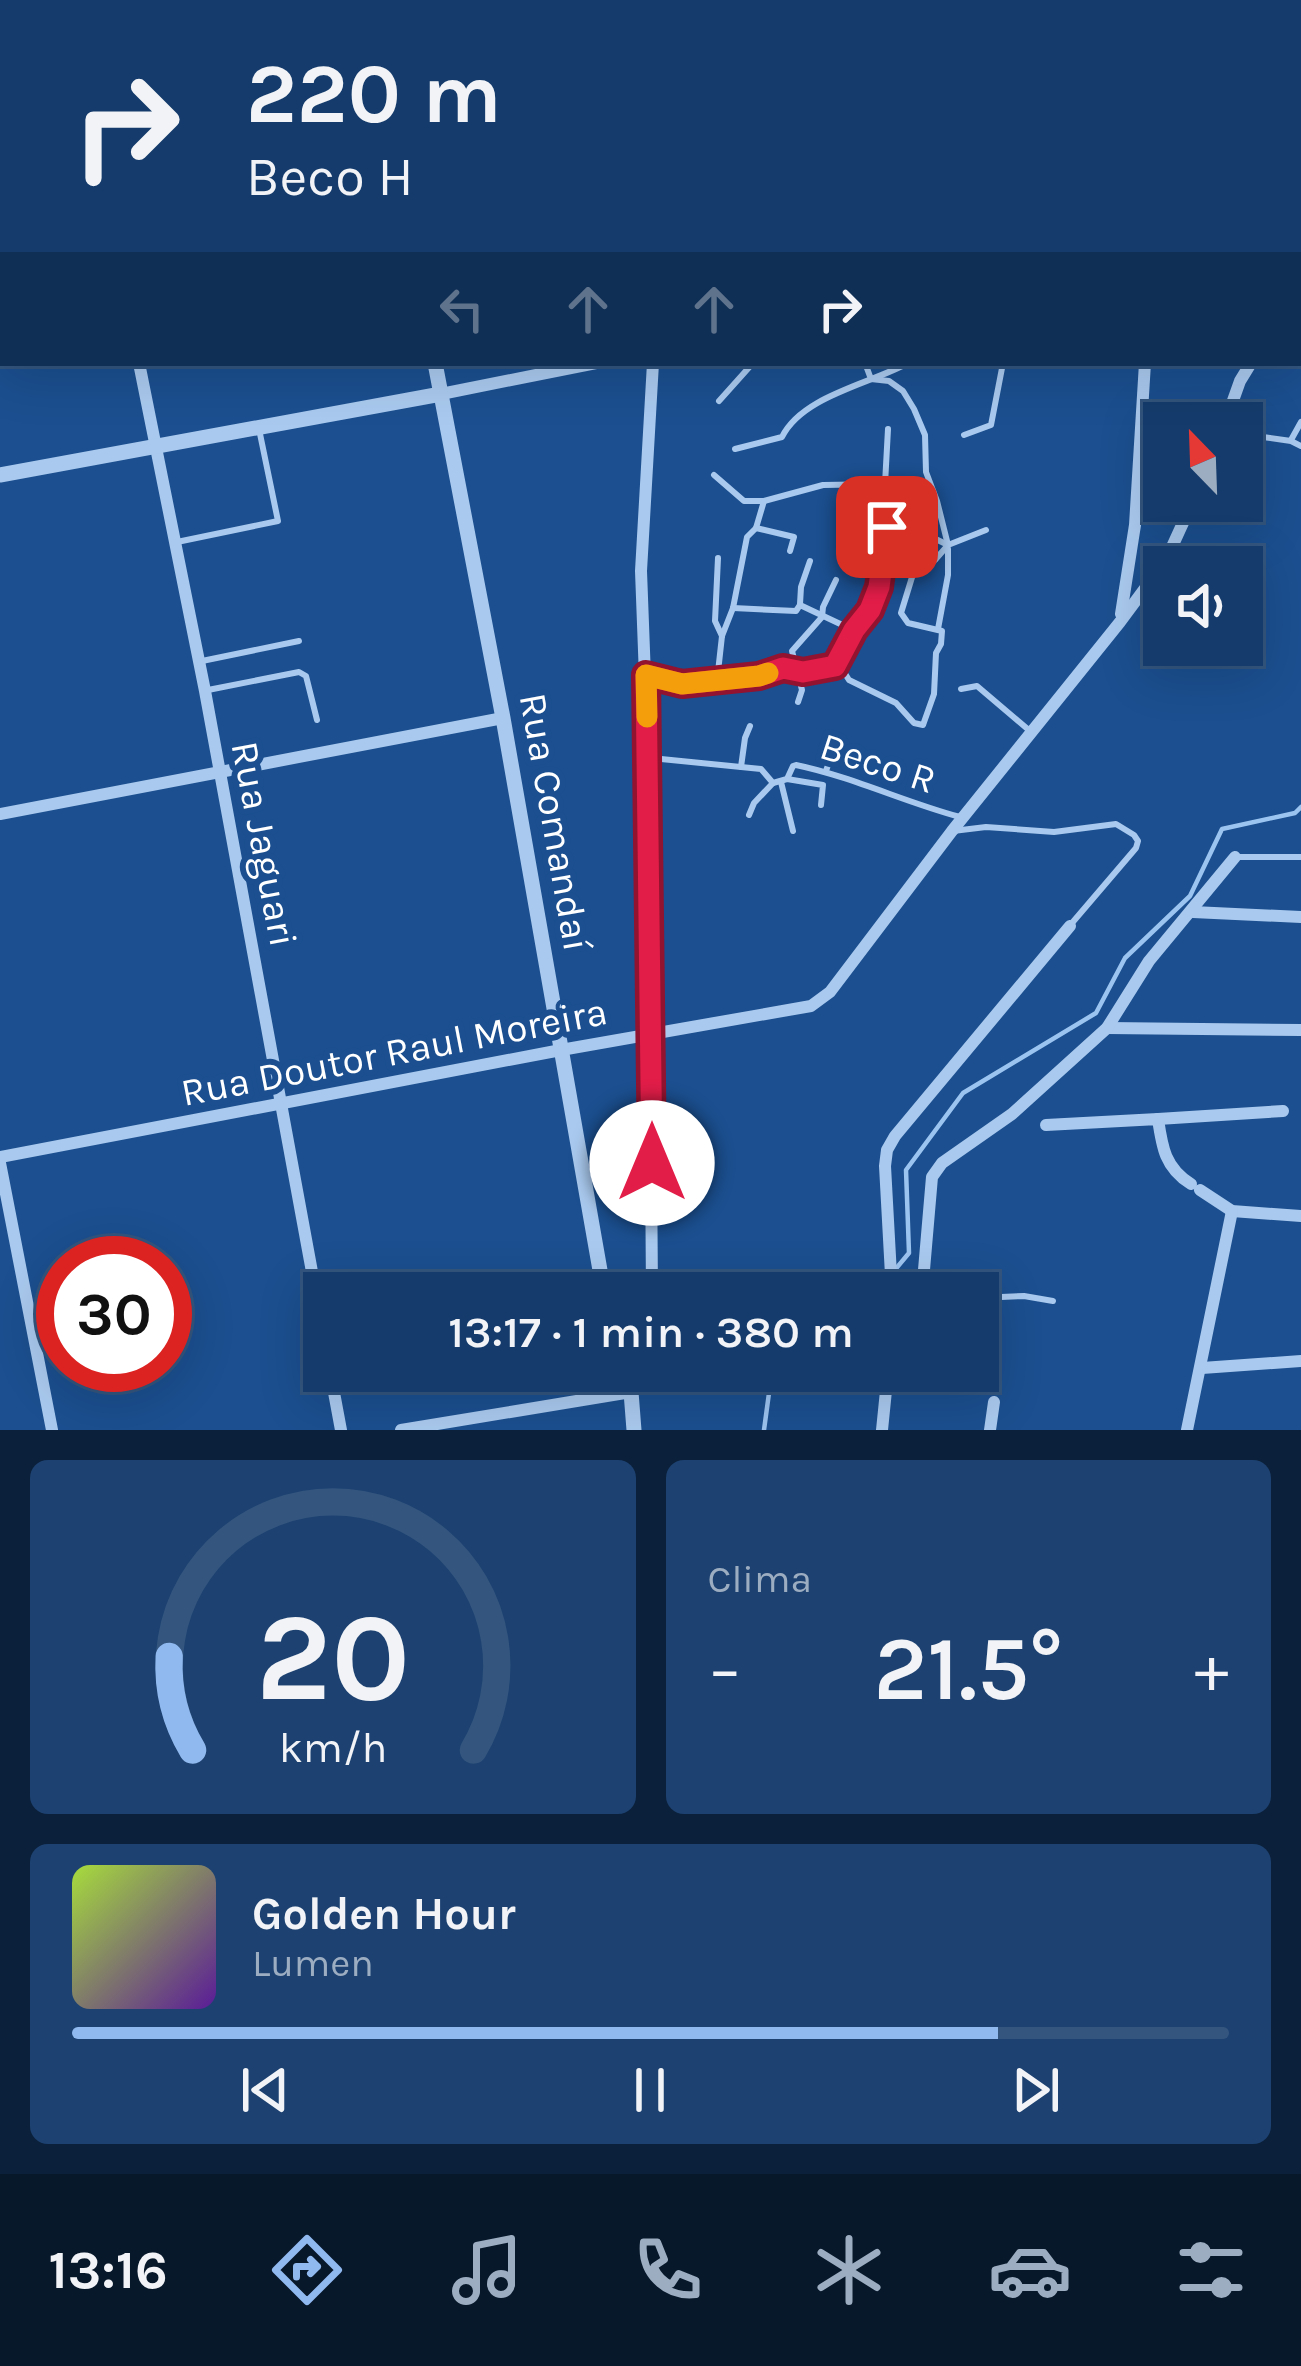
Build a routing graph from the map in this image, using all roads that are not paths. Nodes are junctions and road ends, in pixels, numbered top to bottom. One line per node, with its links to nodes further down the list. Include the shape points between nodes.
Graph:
1 (140, 366): 21 (street, Rua Jaguari)
2 (436, 366): 12 (street, Rua Comandaí)
3 (570, 366): 12 (street)
4 (652, 366): 49 (street, via 641,571)
5 (750, 366): 13 (lane)
6 (866, 366): 11 (lane)
7 (901, 366): 11 (lane)
8 (1002, 366): 18 (lane, via 991,425)
9 (1145, 366): 41 (street)
10 (1249, 366): 14 (street)
11 (871, 379): 23 (lane, via 799,414 782,437); 33 (lane, via 890,381 914,409)
12 (441, 394): 16 (street); 54 (street, Rua Comandaí)
13 (719, 401)
14 (1232, 402)
15 (1301, 422): 20 (lane)
16 (258, 427): 21 (street); 32 (lane, via 278,521)
17 (888, 429): 26 (lane)
18 (964, 435)
19 (1263, 437): 20 (lane)
20 (1291, 441): 22 (lane)
21 (154, 446): 24 (street); 32 (street, Rua Jaguari)
22 (1301, 446)
23 (735, 448)
24 (0, 475)
25 (714, 475): 27 (lane, via 744,501)
26 (886, 484): 27 (lane, via 823,485); 28 (lane)
27 (764, 502): 30 (lane)
28 (890, 517): 33 (lane); 43 (lane, via 879,587)
29 (1183, 522): 41 (street, Rua Doutor Raul Moreira)
30 (756, 529): 34 (lane, via 794,537); 39 (lane, via 747,537)
31 (986, 530): 33 (lane)
32 (173, 543): 46 (street, Rua Jaguari)
33 (948, 545): 42 (lane); 42 (lane, via 913,574 902,613 908,623)
34 (790, 551)
35 (718, 558): 44 (lane, via 715,621)
36 (810, 561): 38 (lane)
37 (836, 580): 40 (lane)
38 (800, 605): 39 (lane); 40 (lane)
39 (734, 608): 44 (lane)
40 (822, 617): 43 (lane); 48 (lane, via 792,651)
41 (1120, 622): 57 (street, Rua Doutor Raul Moreira)
42 (938, 628): 47 (lane, via 934,694 923,725)
43 (854, 630): 47 (lane)
44 (722, 636): 50 (lane)
45 (298, 641): 46 (lane)
46 (198, 661): 52 (street, Rua Jaguari)
47 (835, 666): 48 (lane)
48 (797, 670): 50 (lane); 53 (lane)
49 (646, 675): 50 (lane); 59 (street)
50 (717, 681)
51 (961, 689): 57 (lane, via 977,686)
52 (205, 691): 55 (lane, via 299,672); 62 (street, Rua Jaguari)
53 (798, 702)
54 (503, 718): 62 (street); 78 (street, Rua Comandaí)
55 (316, 720)
56 (750, 726): 60 (lane)
57 (1031, 732): 67 (street, Rua Doutor Raul Moreira)
58 (838, 736): 61 (lane)
59 (648, 757): 60 (lane, Beco R); 77 (street)
60 (741, 767): 63 (lane, Beco R)
61 (826, 771): 63 (lane, Beco R, via 793,766); 67 (lane, Beco R)
62 (220, 772): 65 (street); 79 (street, Rua Jaguari)
63 (780, 781): 64 (lane, via 823,785); 66 (lane); 68 (lane)
64 (821, 805)
65 (0, 814)
66 (749, 815)
67 (964, 818): 69 (street, Rua Doutor Raul Moreira)
68 (793, 831)
69 (952, 831): 74 (lane, via 1116,824 1134,835 1136,848); 77 (street, Rua Doutor Raul Moreira, via 830,992 811,1006)
70 (1301, 856): 71 (lane)
71 (1235, 857): 72 (street)
72 (1193, 911): 73 (street); 75 (street, via 1149,961)
73 (1301, 916)
74 (1070, 926): 89 (street, via 887,1150)
75 (1108, 1028): 76 (street); 90 (street, via 1012,1114 942,1163 932,1178)
76 (1301, 1030)
77 (651, 1034): 78 (street, Rua Doutor Raul Moreira); 88 (street)
78 (561, 1049): 79 (street, Rua Doutor Raul Moreira); 87 (street, Rua Comandaí)
79 (282, 1104): 83 (street, Rua Doutor Raul Moreira); 86 (street, Rua Jaguari)
80 (1283, 1111): 81 (street)
81 (1158, 1119): 82 (street); 84 (street, via 1164,1158)
82 (1046, 1125)
83 (0, 1160): 99 (street)
84 (1232, 1210): 85 (street); 94 (street)
85 (1301, 1216)
86 (312, 1272)
87 (600, 1272)
88 (652, 1272)
89 (891, 1272)
90 (924, 1272)
91 (999, 1297): 92 (lane)
92 (1053, 1300)
93 (1301, 1361): 94 (street)
94 (1202, 1368): 105 (street)
95 (334, 1392): 100 (street)
96 (631, 1392): 101 (street); 102 (street)
97 (886, 1392): 103 (street)
98 (994, 1402): 104 (street)
99 (52, 1430)
100 (341, 1430)
101 (400, 1430)
102 (634, 1430)
103 (882, 1430)
104 (990, 1430)
105 (1187, 1430)

